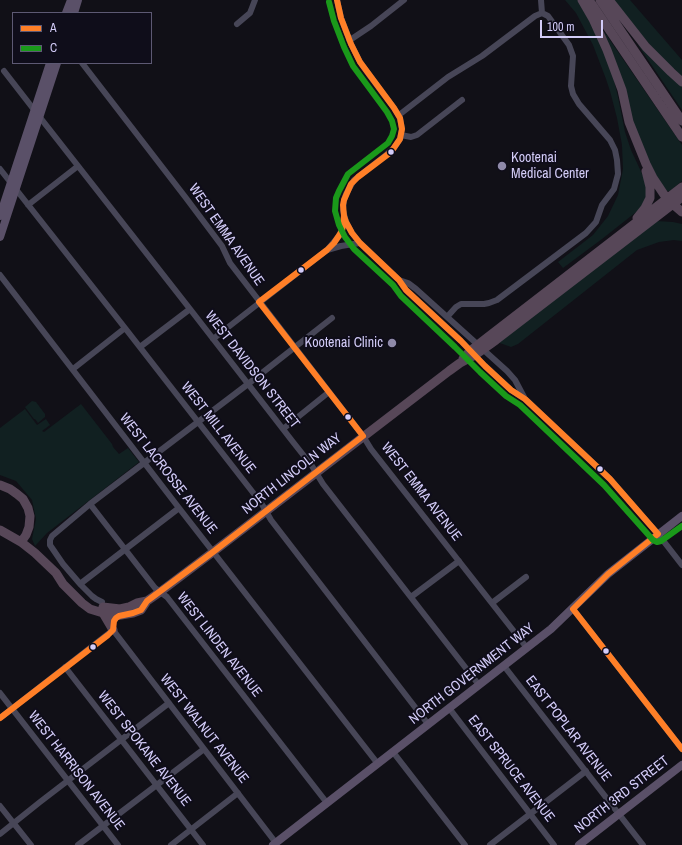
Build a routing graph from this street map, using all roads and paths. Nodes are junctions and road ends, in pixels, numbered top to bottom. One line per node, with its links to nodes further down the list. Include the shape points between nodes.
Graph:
1 (71, 0): 11 (main road)
2 (78, 0): 12 (main road)
3 (255, 0): 14 (street, via 250,13)
4 (337, 0): 15 (street)
5 (404, 0): 15 (street)
6 (541, 0): 13 (street)
7 (582, 0): 27 (highway, via 610,56)
8 (589, 0): 26 (highway)
9 (600, 0): 24 (highway)
10 (609, 0): 20 (highway, via 646,47)
11 (66, 12)
12 (74, 12)
13 (542, 13): 23 (street, via 448,77); 46 (street, via 548,16 569,45 573,56 573,94 615,150 618,174 614,189 602,205 598,219 592,227 566,249 497,300 484,304 461,304)
14 (237, 24)
15 (349, 40): 23 (street, via 360,62)
16 (50, 64): 22 (main road)
17 (57, 64): 22 (main road)
18 (83, 64): 44 (street, WEST EMMA AVENUE, via 218,240 230,263)
19 (4, 71): 22 (street, WEST DAVIDSON STREET)
20 (682, 82)
21 (462, 100): 25 (street, via 417,135)
22 (37, 114): 28 (street, WEST DAVIDSON STREET); 30 (main road)
23 (399, 115): 25 (street)
24 (682, 121)
25 (401, 135): 37 (street, via 391,152 351,184 344,200)
26 (682, 137)
27 (640, 152): 33 (highway, via 653,178); 38 (highway, via 650,188 650,198)
28 (78, 166): 34 (street); 45 (street, WEST DAVIDSON STREET)
29 (0, 169): 30 (street, WEST MILL AVENUE)
30 (13, 186): 34 (street, WEST MILL AVENUE); 36 (main road); 39 (main road)
31 (682, 187): 33 (highway)
32 (682, 196): 33 (highway)
33 (670, 201): 35 (highway); 38 (highway); 52 (highway)
34 (28, 205): 48 (street, WEST MILL AVENUE)
35 (682, 212)
36 (0, 216)
37 (344, 216): 40 (street); 41 (street, via 341,233)
38 (626, 230): 52 (highway)
39 (0, 237)
40 (360, 243): 41 (street); 43 (street)
41 (327, 250): 44 (street)
42 (0, 275): 53 (street, WEST LACROSSE AVENUE)
43 (399, 280): 46 (street, via 416,289); 52 (street, via 407,290)
44 (260, 302): 49 (street); 51 (street, WEST EMMA AVENUE)
45 (190, 309): 49 (street, WEST DAVIDSON STREET); 50 (street)
46 (447, 317): 52 (street)
47 (332, 318): 51 (street)
48 (125, 328): 50 (street, WEST MILL AVENUE); 53 (street)
49 (213, 339): 54 (street, WEST DAVIDSON STREET)
50 (140, 347): 57 (street, WEST MILL AVENUE)
51 (295, 348): 54 (street); 55 (street, WEST EMMA AVENUE)
52 (476, 350): 56 (street, via 511,390); 56 (street, via 507,371); 59 (highway, NORTH LINCOLN WAY)
53 (72, 369): 60 (street, WEST LACROSSE AVENUE)
54 (248, 384): 57 (street); 58 (street, WEST DAVIDSON STREET)
55 (329, 392): 58 (street); 59 (street, WEST EMMA AVENUE)
56 (525, 398): 68 (street, via 610,479)
57 (198, 423): 60 (street); 65 (street, WEST MILL AVENUE)
58 (283, 429): 61 (street, WEST DAVIDSON STREET)
59 (363, 436): 61 (highway, NORTH LINCOLN WAY); 72 (street, WEST EMMA AVENUE)
60 (144, 463): 63 (street); 64 (street, WEST LACROSSE AVENUE)
61 (316, 473): 65 (highway, NORTH LINCOLN WAY); 78 (street, WEST DAVIDSON STREET)
62 (0, 485): 69 (highway, via 17,494 28,508 29,528)
63 (90, 504): 70 (street, WEST LINDEN AVENUE); 76 (street, via 50,540 50,546)
64 (179, 508): 70 (street); 71 (street, WEST LACROSSE AVENUE)
65 (266, 511): 71 (highway, NORTH LINCOLN WAY); 95 (street, WEST MILL AVENUE)
66 (682, 516): 68 (main road, NORTH GOVERNMENT WAY)
67 (0, 530): 69 (highway)
68 (658, 534): 73 (street); 82 (main road, NORTH GOVERNMENT WAY, via 608,574)
69 (21, 542): 74 (highway)
70 (125, 550): 76 (street); 77 (street, WEST LINDEN AVENUE)
71 (213, 552): 77 (highway, NORTH LINCOLN WAY); 100 (street, WEST LACROSSE AVENUE)
72 (459, 561): 78 (street); 81 (street, WEST EMMA AVENUE)
73 (682, 565)
74 (56, 573): 79 (highway, via 66,578 93,603 102,607 120,609); 83 (highway, via 82,603)
75 (526, 577): 81 (street)
76 (80, 584): 80 (street)
77 (160, 592): 79 (highway, NORTH LINCOLN WAY); 106 (street, WEST LINDEN AVENUE, via 165,594)
78 (411, 597): 89 (street, WEST DAVIDSON STREET)
79 (147, 601): 84 (highway, via 140,610)
80 (102, 602)
81 (492, 603): 86 (street, WEST EMMA AVENUE)
82 (573, 609): 86 (main road, NORTH GOVERNMENT WAY); 98 (street)
83 (102, 614): 84 (highway); 85 (highway)
84 (119, 616): 85 (highway, via 114,621)
85 (113, 630): 88 (street); 91 (street, WEST WALNUT AVENUE)
86 (527, 648): 87 (main road, NORTH GOVERNMENT WAY)
87 (504, 666): 89 (main road, NORTH GOVERNMENT WAY); 102 (street, EAST POPLAR AVENUE)
88 (65, 667): 92 (street); 96 (street, WEST SPOKANE AVENUE)
89 (479, 685): 93 (main road, NORTH GOVERNMENT WAY)
90 (0, 693): 92 (street, WEST HARRISON AVENUE)
91 (169, 704): 96 (street); 97 (street, WEST WALNUT AVENUE)
92 (12, 708): 94 (street); 103 (street, WEST HARRISON AVENUE)
93 (449, 708): 95 (main road, NORTH GOVERNMENT WAY); 108 (street, EAST SPRUCE AVENUE)
94 (0, 718)
95 (428, 724): 99 (main road, NORTH GOVERNMENT WAY)
96 (122, 740): 103 (street); 104 (street, WEST SPOKANE AVENUE)
97 (204, 749): 104 (street); 105 (street, WEST WALNUT AVENUE)
98 (682, 749)
99 (393, 752): 100 (main road, NORTH GOVERNMENT WAY); 120 (street)
100 (378, 764): 106 (main road, NORTH GOVERNMENT WAY)
101 (682, 765): 109 (main road, NORTH 3RD STREET)
102 (586, 771): 108 (street); 109 (street, EAST POPLAR AVENUE)
103 (68, 781): 110 (street); 111 (street, WEST HARRISON AVENUE)
104 (156, 785): 111 (street); 112 (street, WEST SPOKANE AVENUE)
105 (238, 793): 112 (street); 114 (street, WEST WALNUT AVENUE)
106 (327, 802): 114 (main road, NORTH GOVERNMENT WAY)
107 (0, 806): 110 (street)
108 (530, 814): 121 (street); 122 (street, EAST SPRUCE AVENUE)
109 (619, 814): 123 (main road, NORTH 3RD STREET); 124 (street, EAST POPLAR AVENUE)
110 (13, 823): 113 (street); 115 (street)
111 (103, 826): 116 (street); 117 (street, WEST HARRISON AVENUE)
112 (191, 829): 118 (street); 119 (street, WEST SPOKANE AVENUE)
113 (0, 834)
114 (278, 843)
115 (31, 845)
116 (78, 845)
117 (118, 845)
118 (171, 845)
119 (203, 845)
120 (465, 845)
121 (490, 845)
122 (554, 845)
123 (579, 845)
124 (643, 845)

